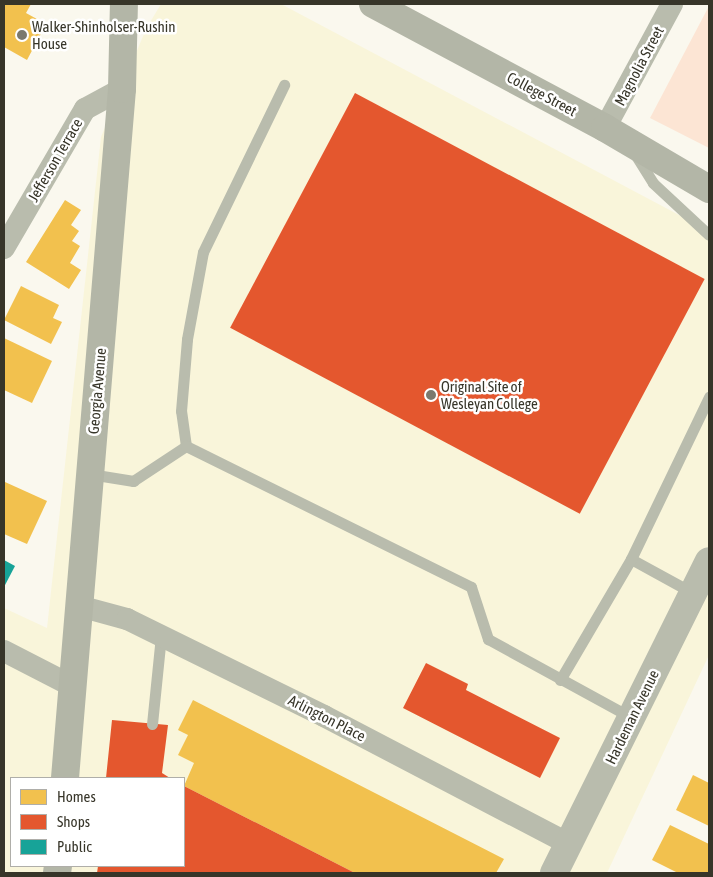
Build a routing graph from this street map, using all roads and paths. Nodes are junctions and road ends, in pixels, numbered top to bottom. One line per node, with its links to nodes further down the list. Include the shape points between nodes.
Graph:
1 (124, 4): 5 (main road, Georgia Avenue)
2 (373, 4): 6 (main road, College Street)
3 (672, 4): 6 (street, Magnolia Street)
4 (284, 85): 11 (lane, via 203,252 187,339 182,402)
5 (122, 89): 9 (street, Jefferson Terrace, via 85,109); 12 (main road, Georgia Avenue)
6 (617, 135): 7 (main road, College Street); 8 (lane, via 653,183)
7 (709, 190)
8 (709, 235)
9 (4, 248)
10 (709, 397): 13 (lane)
11 (186, 446): 12 (lane, via 133,481); 19 (lane, via 471,587 488,639)
12 (90, 474): 16 (main road, Georgia Avenue)
13 (631, 559): 15 (lane); 19 (lane)
14 (709, 561): 15 (street, Hardeman Avenue)
15 (693, 593): 21 (street, Hardeman Avenue)
16 (78, 606): 17 (street, Arlington Place, via 127,619); 20 (main road, Georgia Avenue)
17 (161, 636): 22 (lane); 24 (street, Arlington Place)
18 (4, 651): 20 (street)
19 (560, 680): 21 (lane)
20 (72, 686): 23 (main road, Georgia Avenue)
21 (632, 718): 24 (street, Hardeman Avenue)
22 (152, 724)
23 (65, 777)
24 (569, 844): 25 (street, Hardeman Avenue)
25 (554, 873)

